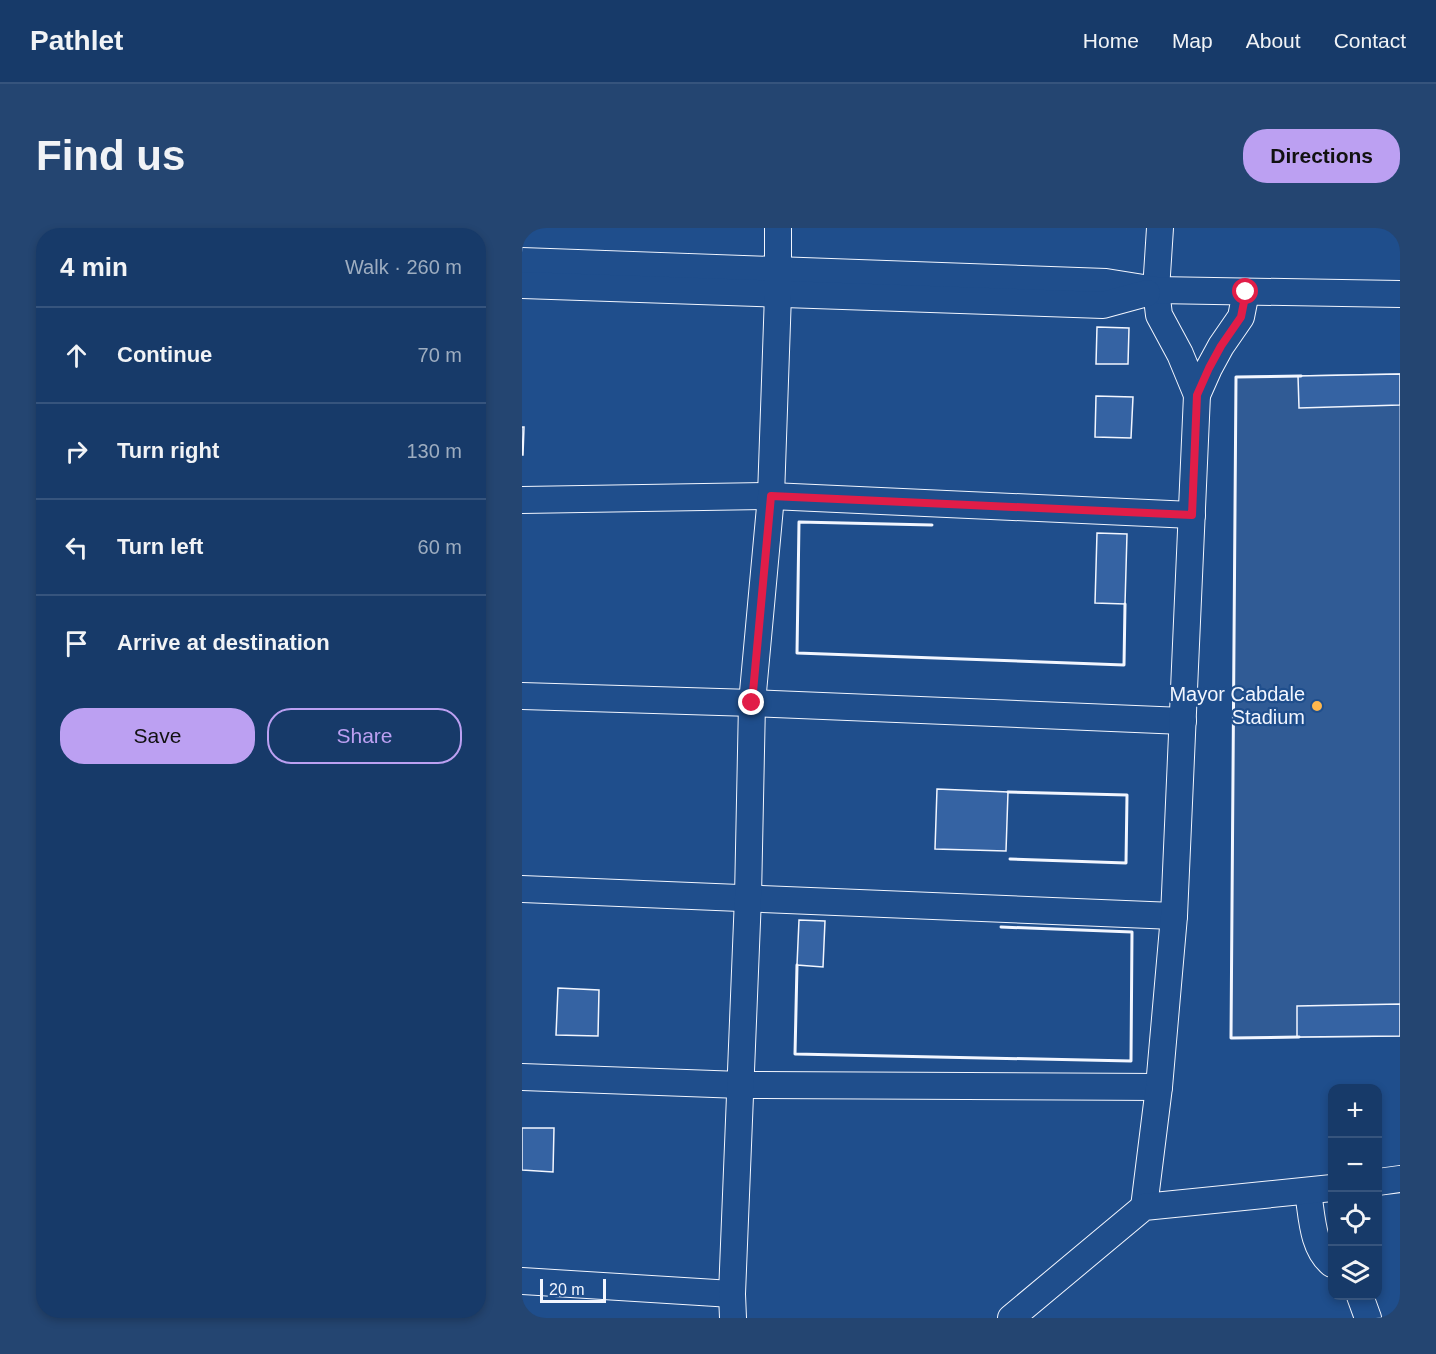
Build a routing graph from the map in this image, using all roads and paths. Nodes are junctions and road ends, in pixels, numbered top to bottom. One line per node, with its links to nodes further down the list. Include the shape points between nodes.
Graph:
1 (778, 228): 4 (street)
2 (1160, 228): 6 (street)
3 (522, 261): 4 (street)
4 (778, 282): 5 (street); 6 (street, via 1106,282); 10 (street)
5 (522, 285)
6 (1156, 290): 7 (street); 9 (street, via 1159,315)
7 (1246, 292): 8 (street); 9 (street, via 1241,317 1217,353)
8 (1400, 294)
9 (1197, 395): 12 (street)
10 (771, 496): 11 (street); 12 (street); 14 (street)
11 (522, 500)
12 (1192, 515): 15 (street)
13 (522, 696): 14 (street)
14 (752, 703): 15 (street); 17 (street)
15 (1183, 721): 18 (street)
16 (522, 889): 17 (street)
17 (748, 897): 18 (street); 20 (street)
18 (1174, 916): 21 (street)
19 (522, 1077): 20 (street)
20 (741, 1085): 21 (street); 29 (street)
21 (1159, 1088): 25 (street)
22 (1400, 1179): 23 (street)
23 (1382, 1181)
24 (1320, 1190): 25 (street); 26 (street, via 1316,1240)
25 (1144, 1207): 30 (street)
26 (1328, 1261)
27 (522, 1281): 29 (street)
28 (1361, 1300): 31 (street)
29 (733, 1306)
30 (1011, 1318)
31 (1368, 1318)

